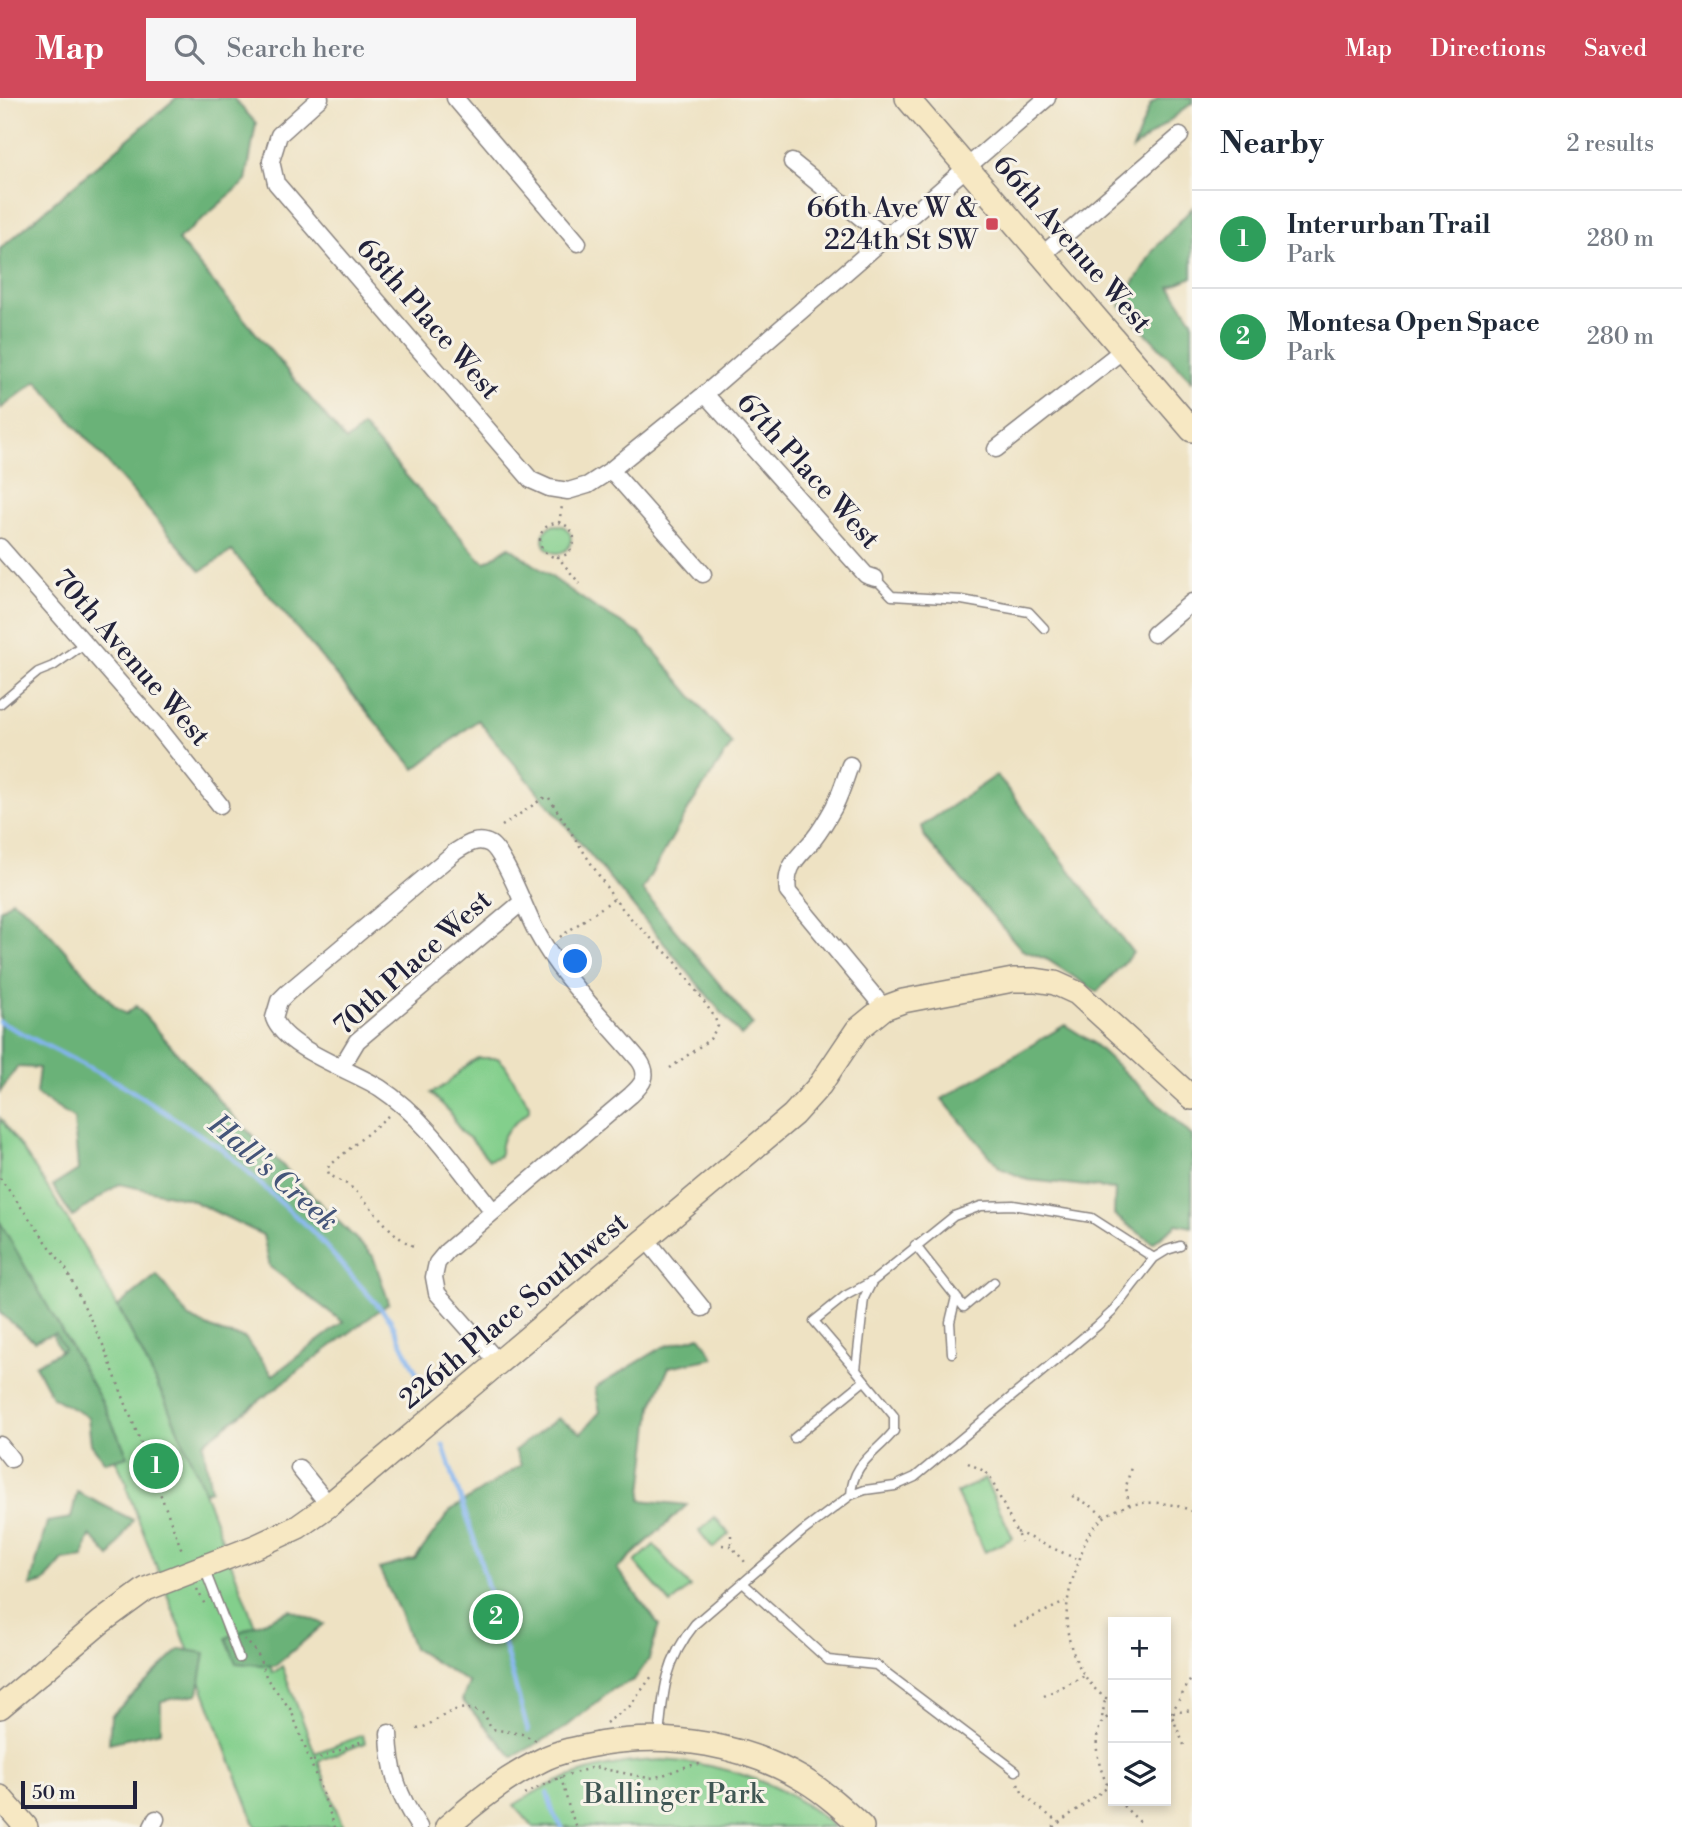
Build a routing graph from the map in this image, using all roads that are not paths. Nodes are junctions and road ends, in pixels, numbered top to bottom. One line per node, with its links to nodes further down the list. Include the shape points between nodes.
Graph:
1 (320, 98): 15 (street, 68th Place West, via 279,135 271,161 276,183 531,480 568,491)
2 (455, 98): 9 (street)
3 (907, 98): 7 (street, 66th Avenue West)
4 (1047, 98): 7 (street, 68th Place West)
5 (1180, 136): 10 (street)
6 (792, 162): 8 (street)
7 (967, 167): 8 (street, 68th Place West); 10 (street, 66th Avenue West)
8 (885, 237): 12 (street, 68th Place West)
9 (578, 243)
10 (1042, 255): 11 (street, 66th Avenue West)
11 (1123, 350): 13 (street, 66th Avenue West); 14 (street)
12 (705, 394): 15 (street, 68th Place West); 18 (street, 67th Place West, via 866,575)
13 (1192, 430)
14 (996, 449)
15 (611, 470): 17 (street)
16 (0, 547): 22 (street, 70th Avenue West)
17 (703, 573)
18 (875, 578): 20 (lane, via 892,596 962,600 1029,612)
19 (1192, 602): 21 (street)
20 (1044, 628)
21 (1154, 634)
22 (84, 644): 23 (lane, via 38,672); 25 (street, 70th Avenue West)
23 (0, 704)
24 (850, 765): 27 (street, via 834,808 787,872 788,892)
25 (220, 805)
26 (522, 902): 28 (street, 70th Place West, via 357,1041); 28 (street, 70th Place West, via 497,850 473,842 455,852 287,993 274,1018 282,1032 318,1057); 30 (street, via 559,966 639,1060 645,1077 631,1095)
27 (884, 1008): 29 (street, 226th Place Southwest, via 1013,980 1055,984 1077,993); 31 (street, 226th Place Southwest, via 857,1030 801,1108)
28 (342, 1066): 30 (street, 70th Place West, via 382,1089 422,1124)
29 (1192, 1098)
30 (493, 1211): 40 (street, via 436,1263 435,1277 437,1293)
31 (646, 1239): 38 (street); 40 (street, 226th Place Southwest)
32 (915, 1245): 34 (lane, via 954,1216 981,1206 1013,1205 1092,1217); 35 (lane); 37 (lane)
33 (1180, 1246): 34 (lane)
34 (1154, 1258): 47 (lane, via 1097,1326 915,1478)
35 (872, 1282): 41 (lane, via 864,1298); 41 (lane, via 814,1321)
36 (994, 1282): 37 (lane, via 964,1307)
37 (956, 1297): 39 (lane, via 950,1322)
38 (702, 1308)
39 (952, 1353)
40 (499, 1363): 48 (street, 226th Place Southwest)
41 (856, 1370): 42 (lane)
42 (864, 1381): 43 (lane); 47 (lane, via 894,1416 894,1431 861,1463 852,1479)
43 (794, 1438)
44 (0, 1445): 45 (street)
45 (11, 1459)
46 (299, 1468): 48 (street)
47 (851, 1495): 50 (lane)
48 (329, 1505): 49 (street, 226th Place Southwest, via 298,1527 257,1546)
49 (194, 1567): 51 (lane); 52 (street, 226th Place Southwest, via 127,1601)
50 (744, 1584): 54 (lane, via 695,1624 681,1642 663,1690); 55 (lane, via 828,1660 876,1665)
51 (239, 1658)
52 (0, 1707)
53 (390, 1732): 58 (street, via 390,1762 403,1801)
54 (659, 1738): 59 (street, via 592,1745 543,1759 484,1795); 60 (street, via 706,1744 771,1764 833,1800)
55 (1016, 1771)
56 (0, 1797): 57 (street)
57 (26, 1827)
58 (419, 1827)
59 (447, 1827)
60 (862, 1827)

